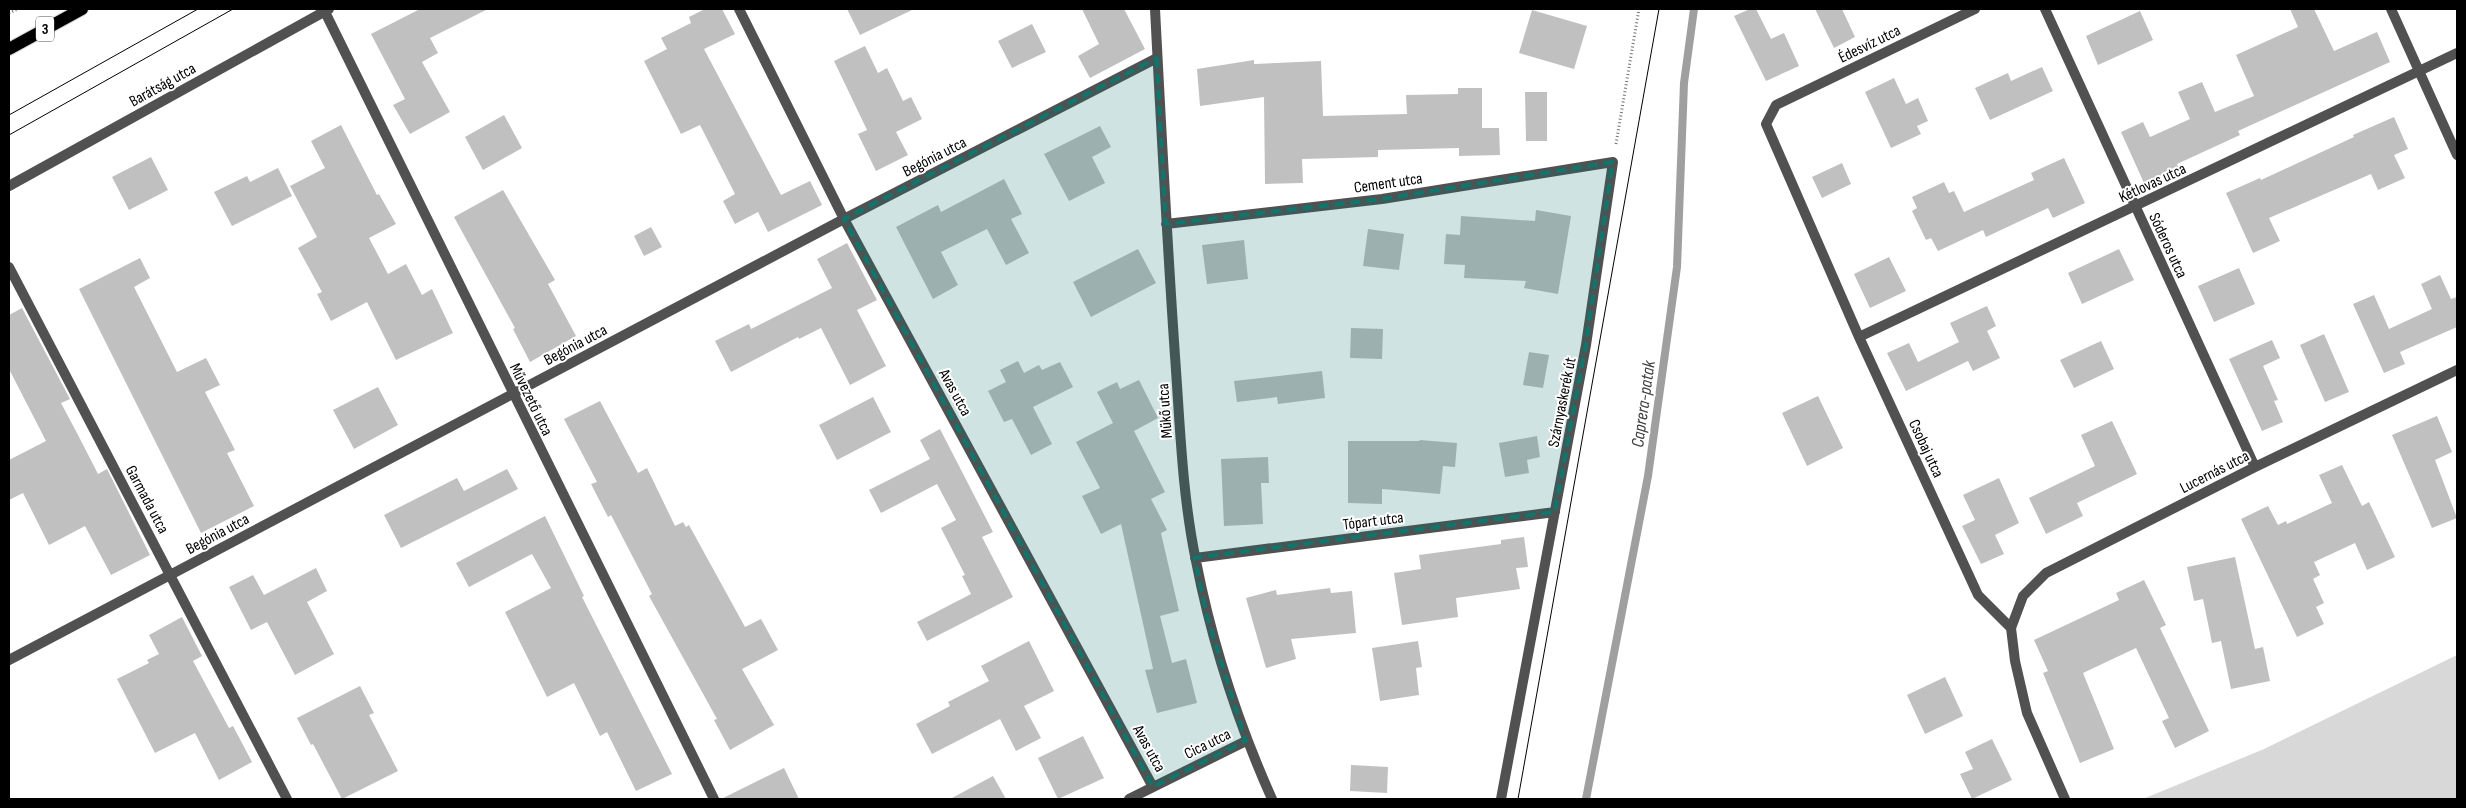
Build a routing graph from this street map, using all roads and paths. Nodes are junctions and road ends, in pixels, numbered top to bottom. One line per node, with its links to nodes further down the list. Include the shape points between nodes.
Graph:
1 (18, 9): 10 (path)
2 (82, 9): 11 (main road, 3)
3 (739, 9): 20 (street, Avas utca)
4 (1155, 9): 13 (street, Műkő utca)
5 (1639, 9): 17 (path)
6 (1974, 9): 15 (street, Édesvíz utca)
7 (2045, 9): 19 (street, Sóderos utca)
8 (2392, 9): 14 (street)
9 (328, 10): 18 (street, Barátság utca); 25 (street, Művezető utca)
10 (9, 14)
11 (9, 48)
12 (2457, 53): 14 (street, Kétlovas utca)
13 (1157, 58): 20 (street, Begónia utca); 21 (street, Műkő utca)
14 (2420, 71): 16 (street); 19 (street, Kétlovas utca)
15 (1776, 105): 23 (street, Csobaj utca, via 1766,124)
16 (2457, 155)
17 (1613, 162): 21 (street, Cement utca, via 1382,199); 27 (street, Szárnyaskerék út, via 1586,345)
18 (9, 186)
19 (2135, 206): 23 (street, Kétlovas utca); 26 (street, Sóderos utca)
20 (844, 219): 25 (street, Begónia utca); 33 (street, Avas utca)
21 (1166, 224): 28 (street, Műkő utca, via 1182,453)
22 (9, 266): 29 (street, Garmada utca)
23 (1859, 338): 30 (street, Csobaj utca, via 1978,595)
24 (2457, 370): 26 (street, Lucernás utca)
25 (513, 394): 29 (street, Begónia utca); 35 (street, Művezető utca)
26 (2255, 466): 30 (street, Lucernás utca, via 2046,573 2023,596)
27 (1555, 512): 28 (street, Tópart utca); 38 (street, Szárnyaskerék út)
28 (1195, 558): 32 (street, Műkő utca, via 1207,616)
29 (170, 574): 31 (street, Begónia utca); 34 (street, Garmada utca)
30 (2011, 628): 39 (street, via 2027,713)
31 (9, 660)
32 (1246, 741): 33 (street, Cica utca); 37 (street, Műkő utca)
33 (1153, 786): 36 (street, Cica utca)
34 (287, 799)
35 (714, 799)
36 (1129, 799)
37 (1272, 799)
38 (1501, 799)
39 (2065, 799)

